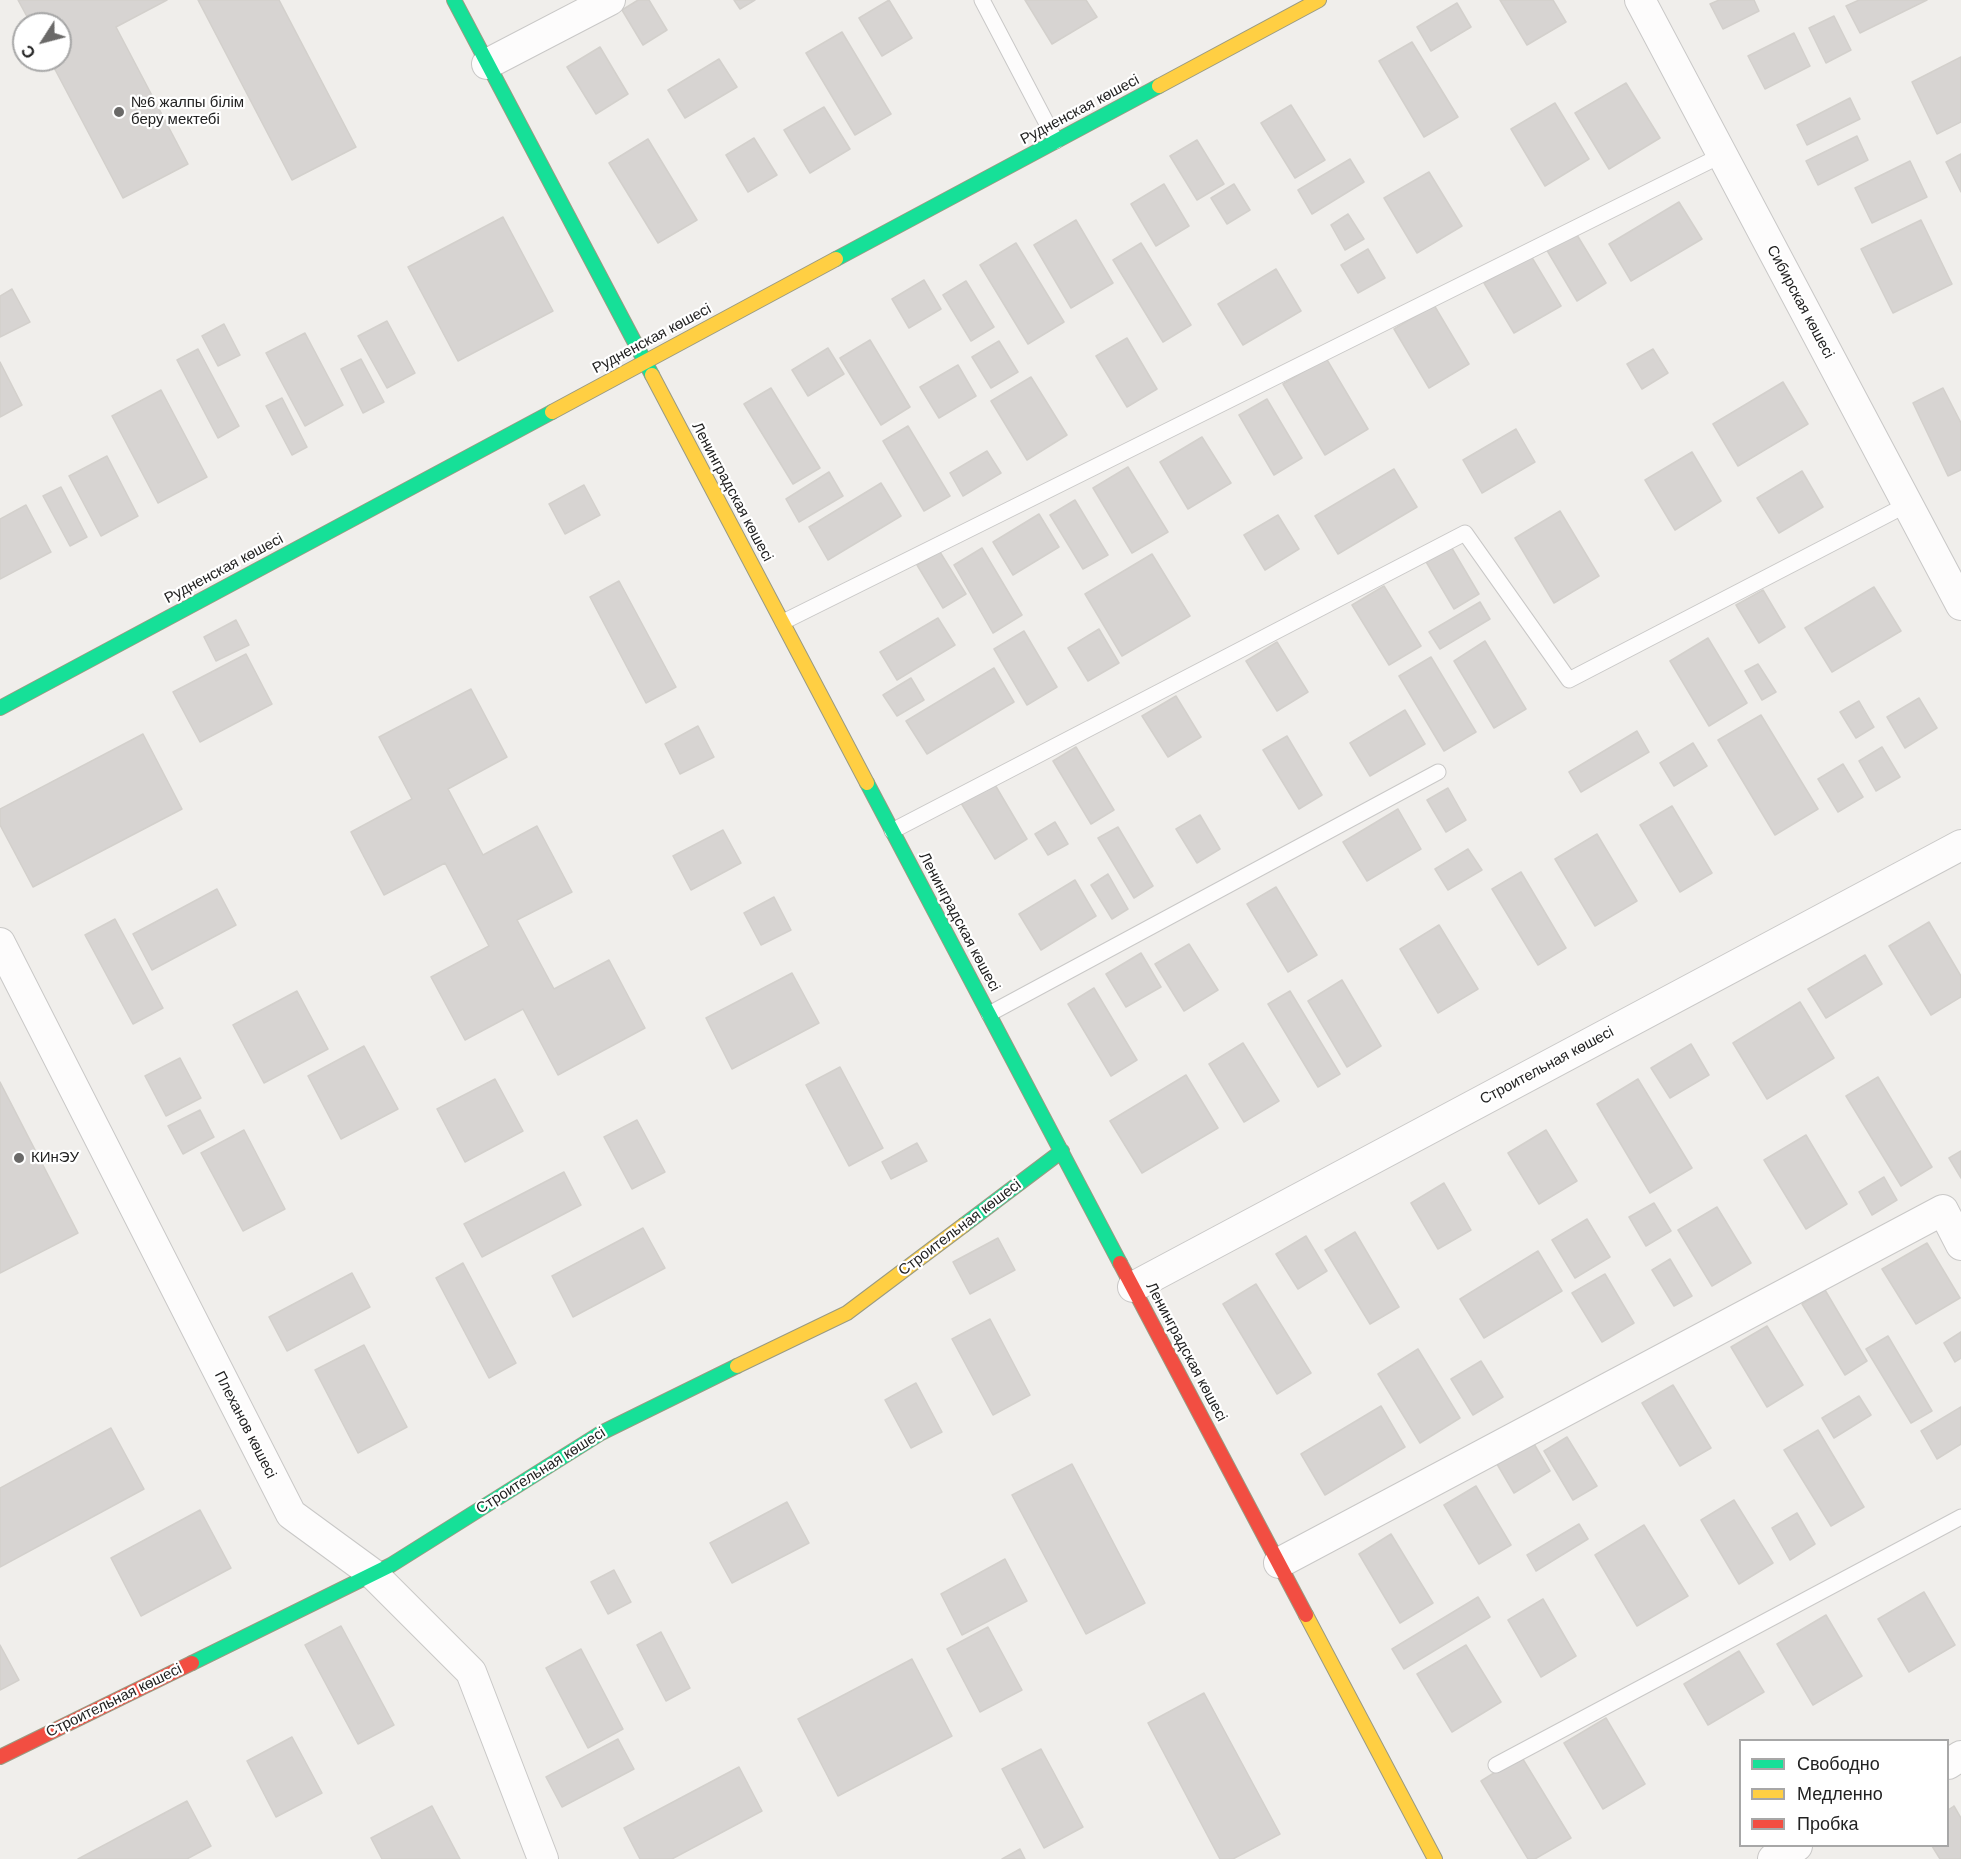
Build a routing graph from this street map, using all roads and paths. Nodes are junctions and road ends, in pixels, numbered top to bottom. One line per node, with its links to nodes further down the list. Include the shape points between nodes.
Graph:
1 (454, 0): 6 (street, Ленинградская көшесі)
2 (610, 0): 6 (street)
3 (982, 0): 7 (lane)
4 (1640, 0): 8 (street, Сибирская көшесі)
5 (1317, 1): 7 (street, Рудненская көшесі)
6 (487, 64): 9 (street, Ленинградская көшесі)
7 (1056, 141): 9 (street, Рудненская көшесі)
8 (1722, 155): 10 (street, Сибирская көшесі); 12 (lane)
9 (645, 362): 12 (street, Ленинградская көшесі); 13 (street, Рудненская көшесі)
10 (1908, 504): 11 (street, Сибирская көшесі); 15 (lane, via 1569,680 1465,533)
11 (1961, 605)
12 (783, 622): 15 (street, Ленинградская көшесі)
13 (0, 708)
14 (1438, 772): 18 (lane)
15 (892, 831): 18 (street, Ленинградская көшесі)
16 (1961, 845): 21 (street, Строительная көшесі)
17 (0, 943): 24 (street, Плеханов көшесі, via 291,1514)
18 (989, 1014): 19 (street, Ленинградская көшесі)
19 (1062, 1151): 21 (street, Ленинградская көшесі); 24 (street, Строительная көшесі, via 847,1313 602,1432)
20 (1961, 1245): 23 (street, via 1943,1210)
21 (1133, 1287): 23 (street, Ленинградская көшесі)
22 (1961, 1517): 26 (lane)
23 (1279, 1563): 29 (street, Ленинградская көшесі)
24 (373, 1574): 25 (street, Строительная көшесі); 28 (street, Плеханов көшесі, via 471,1672)
25 (0, 1757)
26 (1496, 1765)
27 (1794, 1847): 30 (street)
28 (543, 1859)
29 (1435, 1859)
30 (1773, 1859)

